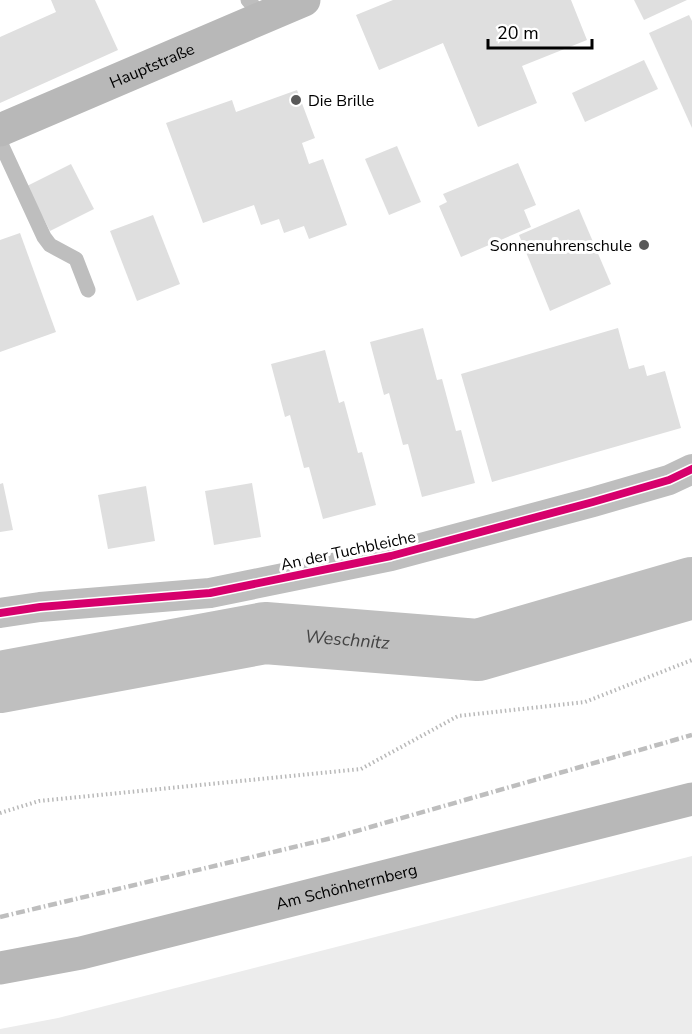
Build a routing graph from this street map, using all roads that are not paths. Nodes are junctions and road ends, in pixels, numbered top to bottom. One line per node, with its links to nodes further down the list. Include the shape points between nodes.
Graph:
1 (304, 0): 2 (main road, Hauptstraße)
2 (256, 9): 3 (main road, Hauptstraße)
3 (0, 130)
4 (0, 142): 5 (lane, via 44,237 50,245 76,259)
5 (88, 290)
6 (692, 469): 7 (street, An der Tuchbleiche, via 669,480 392,556 210,593)
7 (0, 613)
8 (692, 799): 9 (main road, Am Schönherrnberg, via 81,953)
9 (0, 968)

